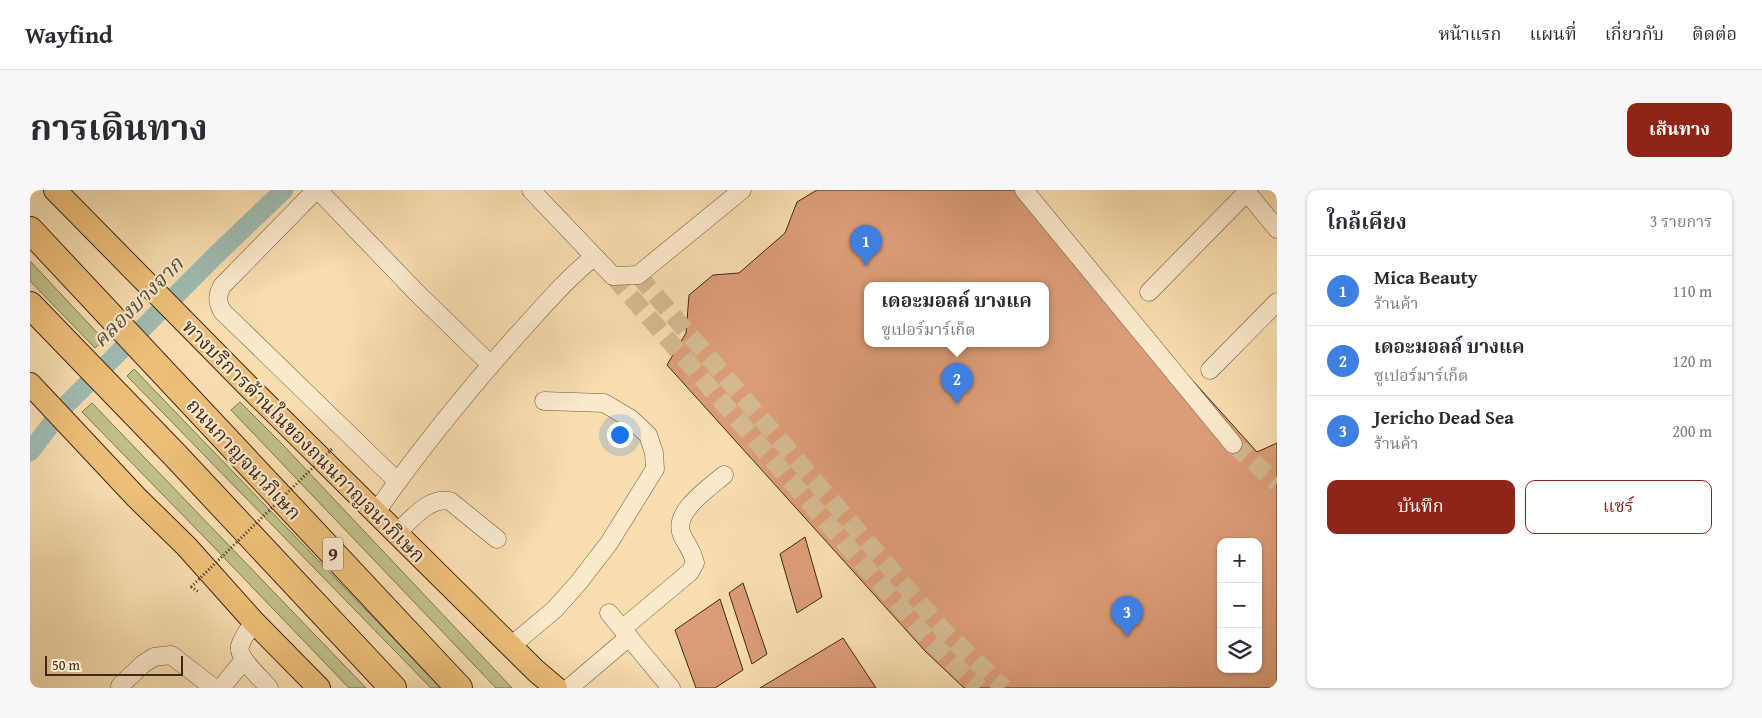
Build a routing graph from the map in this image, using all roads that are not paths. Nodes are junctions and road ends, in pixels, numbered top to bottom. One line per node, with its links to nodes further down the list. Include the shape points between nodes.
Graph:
1 (55, 190): 20 (main road, ทางบริการด้านในของถนนกาญจนาภิเษก)
2 (317, 190): 13 (street); 19 (street, via 226,280 218,294 218,302 222,311)
3 (531, 190): 9 (street)
4 (742, 190): 9 (street, via 638,275 613,276)
5 (1024, 190): 17 (street)
6 (1246, 191): 7 (street); 10 (street)
7 (1277, 229)
8 (30, 230): 34 (highway, ถนนกาญจนาภิเษก / 9)
9 (587, 262): 13 (street)
10 (1148, 292)
11 (1277, 302): 14 (street)
12 (30, 305): 33 (highway, 9)
13 (491, 365): 19 (street)
14 (1210, 370)
15 (30, 384): 24 (main road, via 187,547)
16 (544, 401): 26 (street, via 604,403 632,419 648,435 655,469 609,543 579,582 555,610)
17 (1234, 444)
18 (724, 475): 25 (street, via 683,513 679,525 695,563 690,572)
19 (397, 481): 20 (street)
20 (376, 512): 21 (main road, ทางบริการด้านในของถนนกาญจนาภิเษก)
21 (397, 533): 22 (street, via 430,503 440,499 450,501); 26 (main road, ทางบริการด้านในของถนนกาญจนาภิเษก)
22 (497, 539)
23 (609, 613): 25 (street)
24 (254, 622): 27 (street, via 240,646); 32 (main road)
25 (625, 633): 36 (street); 37 (street)
26 (511, 646): 35 (main road, ทางบริการด้านในของถนนกาญจนาภิเษก)
27 (244, 660): 30 (street); 31 (street)
28 (120, 686): 29 (street, via 154,657 171,656)
29 (214, 688)
30 (222, 688)
31 (270, 688)
32 (319, 688)
33 (393, 688)
34 (459, 688)
35 (556, 688)
36 (569, 688)
37 (671, 688)

